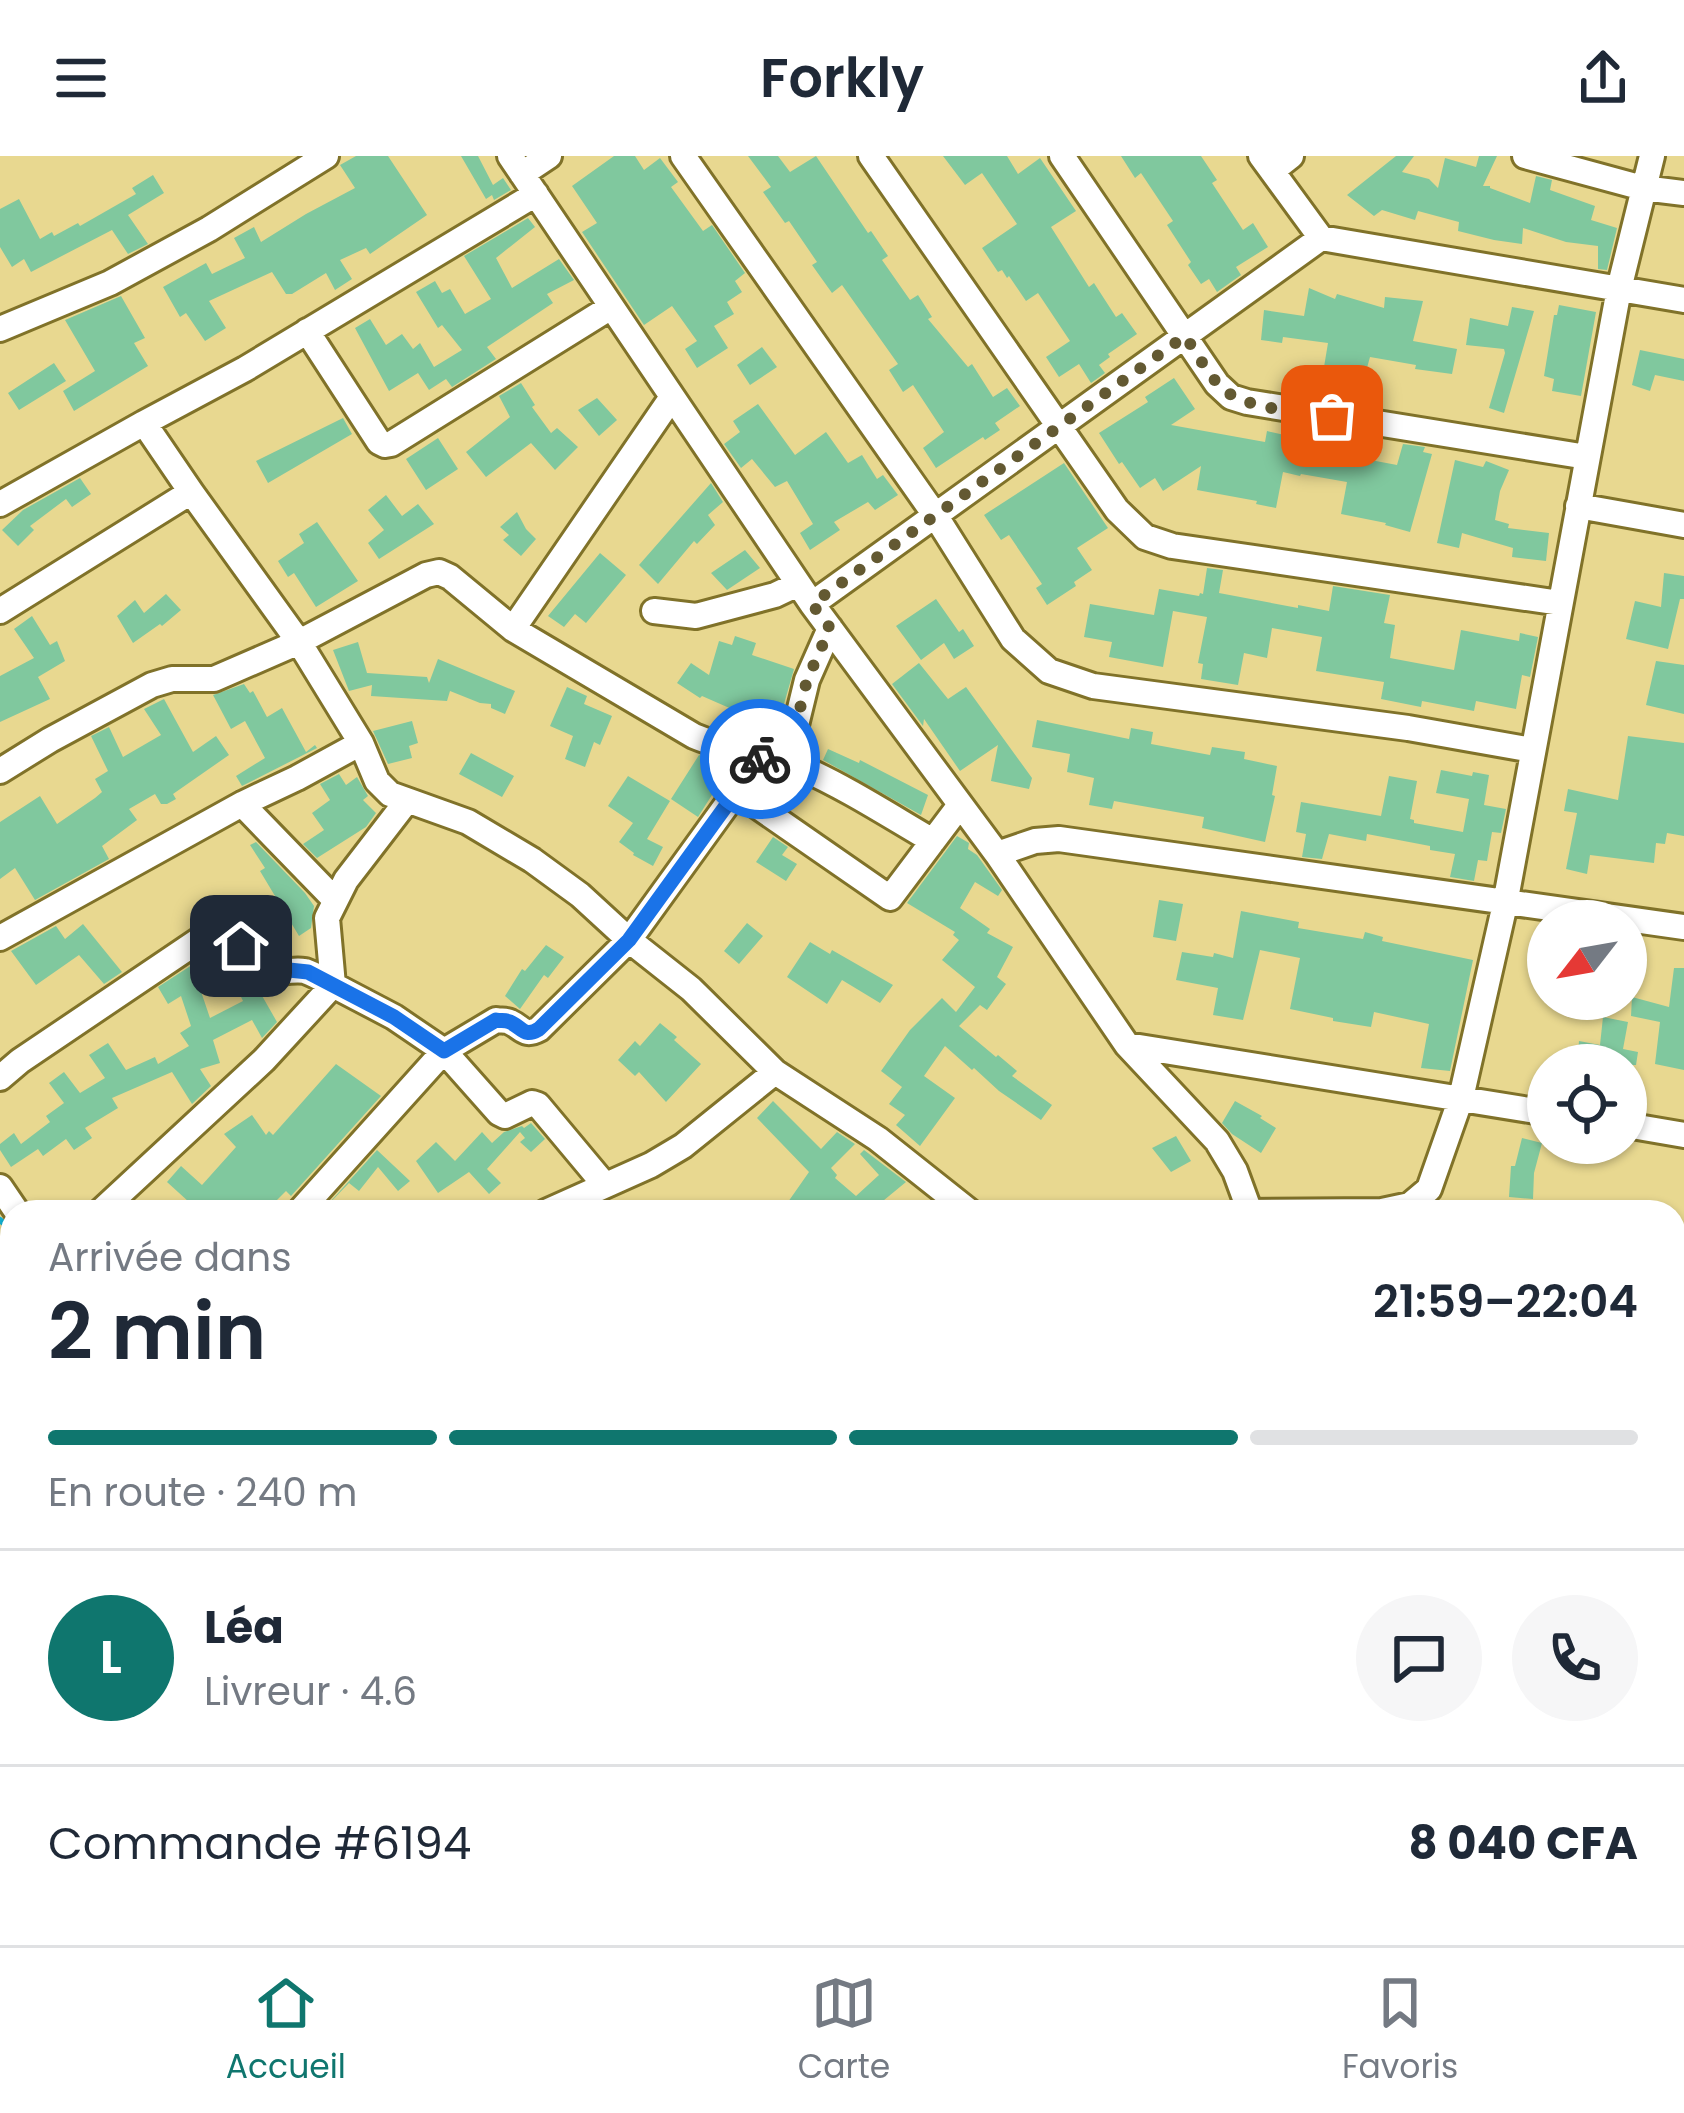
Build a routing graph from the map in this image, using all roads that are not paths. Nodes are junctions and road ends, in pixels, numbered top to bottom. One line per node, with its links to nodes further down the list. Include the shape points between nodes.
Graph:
1 (326, 156): 16 (street, via 110,284)
2 (549, 156): 9 (street)
3 (682, 156): 26 (street)
4 (871, 156): 21 (street)
5 (1062, 156): 18 (street)
6 (1525, 156): 10 (street)
7 (1652, 156): 10 (street)
8 (1275, 161): 12 (street)
9 (522, 175): 15 (street); 17 (street)
10 (1642, 188): 11 (street); 13 (street)
11 (1684, 193)
12 (1321, 238): 13 (street); 18 (street)
13 (1619, 289): 14 (street); 22 (street)
14 (1684, 300)
15 (611, 307): 17 (street, via 385,445); 19 (street)
16 (0, 329)
17 (307, 332): 20 (street)
18 (1185, 336): 21 (street); 22 (street, via 1217,384 1247,402)
19 (672, 397): 28 (street); 32 (street)
20 (144, 423): 23 (street); 24 (street)
21 (1059, 426): 26 (street); 29 (street, via 1145,537)
22 (1587, 457): 25 (street)
23 (191, 492): 31 (street); 34 (street)
24 (0, 504)
25 (1578, 506): 27 (street); 29 (street)
26 (935, 515): 28 (street); 36 (street, via 1013,638 1049,670 1094,686)
27 (1684, 525)
28 (805, 594): 30 (street, via 696,616); 33 (street)
29 (1560, 603): 36 (street)
30 (654, 610)
31 (0, 611)
32 (514, 628): 34 (street, via 439,572); 37 (street, via 694,736)
33 (830, 628): 37 (street); 42 (street)
34 (299, 642): 35 (street); 38 (street, via 214,679 152,685)
35 (361, 742): 40 (street, via 377,781); 41 (street)
36 (1532, 750): 46 (street)
37 (774, 759): 39 (street); 43 (street)
38 (0, 771)
39 (737, 792): 43 (street, via 890,898); 49 (street)
40 (406, 802): 45 (street); 49 (street, via 468,822 532,860)
41 (242, 804): 45 (street); 48 (street)
42 (960, 805): 43 (street); 44 (street)
43 (933, 841)
44 (998, 854): 46 (street, via 1059,839); 51 (street)
45 (335, 900): 50 (street, via 326,918)
46 (1505, 904): 47 (street); 55 (street)
47 (1684, 927)
48 (0, 938)
49 (629, 940): 52 (street, via 531,1034 496,1020); 53 (street)
50 (333, 985): 52 (street); 54 (street, via 308,972 254,972 223,924); 60 (street)
51 (1127, 1045): 55 (street); 64 (street, via 1217,1141)
52 (444, 1051): 59 (street, via 505,1116 538,1105); 61 (street)
53 (775, 1072): 59 (street, via 683,1146); 63 (street)
54 (0, 1078)
55 (1461, 1098): 56 (street); 65 (street, via 1429,1189)
56 (1527, 1109)
57 (1647, 1129): 58 (street)
58 (1684, 1135)
59 (604, 1184): 62 (street)
60 (113, 1200)
61 (310, 1200)
62 (574, 1200)
63 (955, 1200)
64 (1243, 1200)
65 (1416, 1200)

